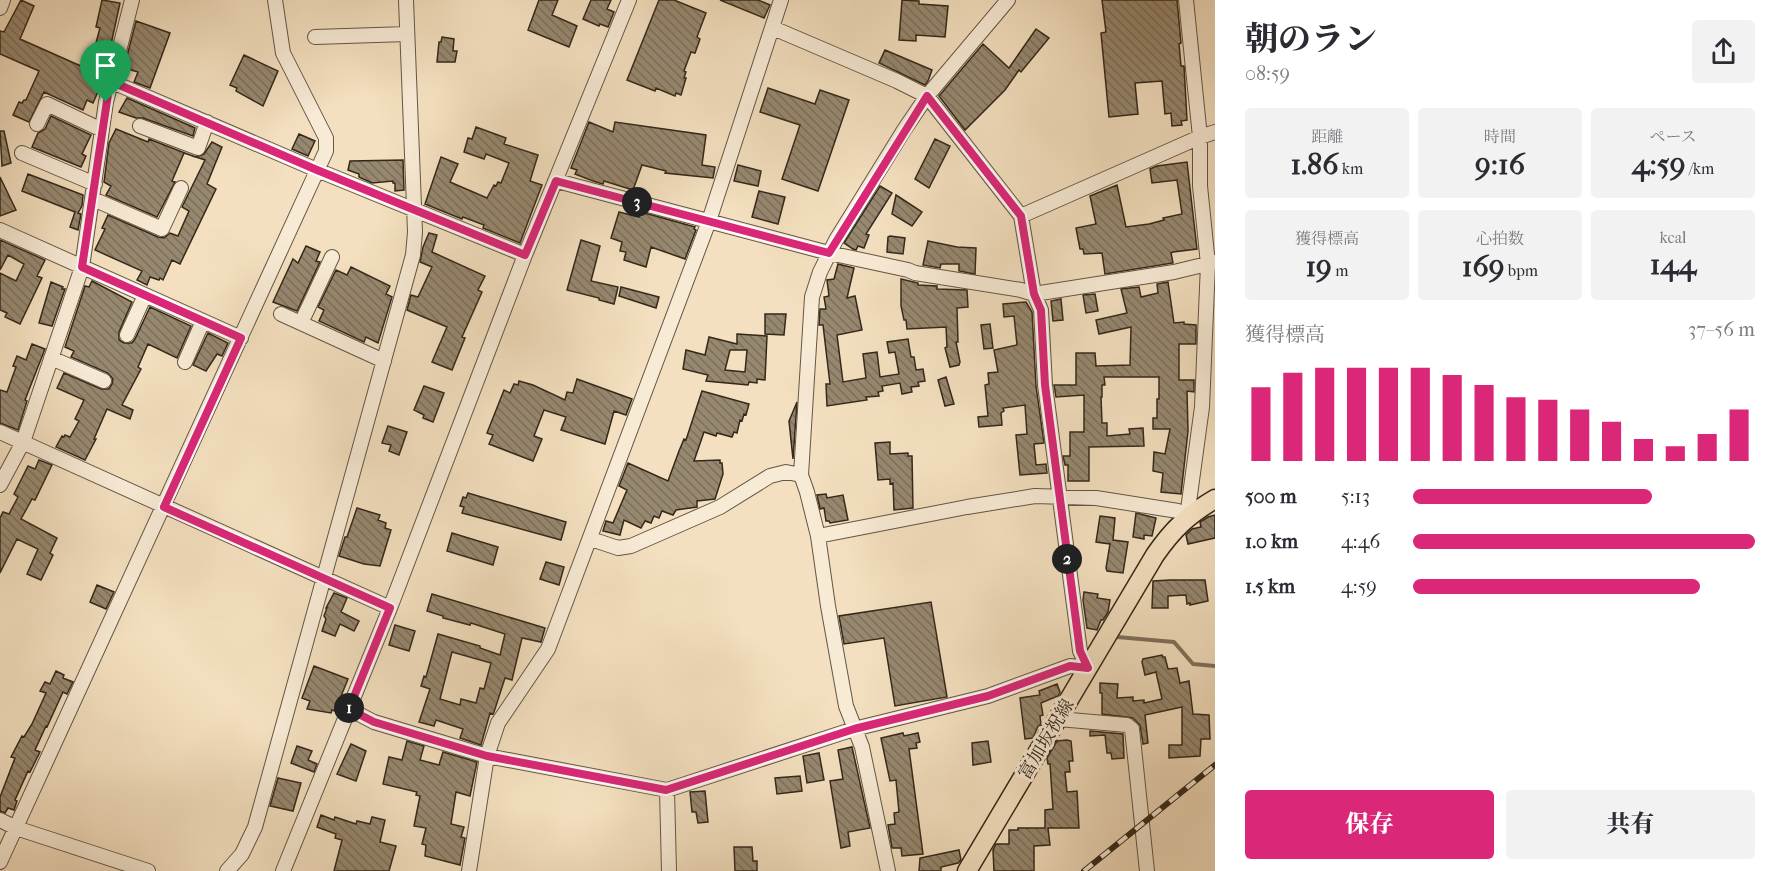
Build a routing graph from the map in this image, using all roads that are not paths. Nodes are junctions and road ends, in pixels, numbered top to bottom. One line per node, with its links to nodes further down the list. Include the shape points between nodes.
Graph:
1 (3, 0): 9 (street)
2 (275, 0): 22 (street, via 283,53 326,138 326,152)
3 (406, 0): 11 (street)
4 (629, 0): 23 (street)
5 (781, 0): 10 (street)
6 (1008, 0): 14 (street)
7 (1186, 0): 20 (street)
8 (130, 1): 13 (street)
9 (0, 8)
10 (772, 28): 14 (street); 29 (street)
11 (407, 34): 12 (street); 27 (street)
12 (315, 37)
13 (110, 81): 15 (street); 18 (street)
14 (927, 96): 28 (street); 31 (street)
15 (207, 122): 17 (street, via 198,148); 22 (street)
16 (37, 124): 18 (street, via 47,104)
17 (140, 126)
18 (102, 130): 24 (street)
19 (1215, 132): 20 (street)
20 (1200, 137): 28 (street); 34 (street, via 1200,186)
21 (22, 153): 24 (street)
22 (317, 170): 27 (street); 42 (street)
23 (556, 181): 29 (street); 32 (street)
24 (95, 184): 26 (street)
25 (181, 188): 26 (street, via 162,229)
26 (93, 199): 35 (street)
27 (414, 210): 32 (street); 44 (street, via 413,255)
28 (1021, 216): 36 (street)
29 (709, 221): 31 (street); 56 (street)
30 (0, 230): 35 (street)
31 (829, 253): 36 (street); 49 (street, via 812,297)
32 (525, 255): 58 (street)
33 (332, 257): 40 (street)
34 (1212, 263): 36 (street); 54 (street, via 1202,407)
35 (82, 267): 37 (street); 43 (street)
36 (1034, 294): 51 (street, via 1041,310)
37 (145, 295): 39 (street); 41 (street)
38 (281, 314): 40 (street)
39 (202, 321): 42 (street); 45 (street)
40 (302, 323): 44 (street)
41 (127, 335)
42 (241, 338): 53 (street)
43 (51, 358): 46 (street); 48 (street)
44 (384, 361): 57 (street)
45 (185, 362)
46 (104, 381)
47 (0, 432): 48 (street)
48 (23, 442): 50 (street); 53 (street)
49 (801, 475): 55 (street); 56 (street, via 786,472 770,476 720,507 631,546 618,548)
50 (0, 484)
51 (1058, 496): 54 (street, via 1178,511); 55 (street, via 967,507); 59 (street, via 1080,651)
52 (1215, 499): 54 (main road, 富加坂祝線)
53 (164, 507): 57 (street); 66 (street)
54 (1188, 517): 59 (main road, 富加坂祝線, via 1171,532 1155,555)
55 (818, 536): 62 (street, via 846,706)
56 (591, 539): 63 (street, via 548,649 498,723)
57 (323, 578): 58 (street); 69 (street, via 255,826 242,854)
58 (390, 608): 60 (street)
59 (1088, 668): 61 (main road, 富加坂祝線); 62 (street, via 1070,666 988,696)
60 (349, 709): 63 (street, via 374,722); 70 (street)
61 (1059, 719): 74 (main road, 富加坂祝線); 75 (street, via 1127,725 1132,729)
62 (854, 729): 64 (street); 73 (street, via 862,747)
63 (487, 756): 64 (street); 71 (street)
64 (666, 790): 72 (street)
65 (0, 820): 66 (street)
66 (16, 828): 67 (street); 68 (street)
67 (0, 862)
68 (148, 871)
69 (227, 871)
70 (283, 871)
71 (469, 871)
72 (669, 871)
73 (888, 871)
74 (967, 871)
75 (1147, 871)

